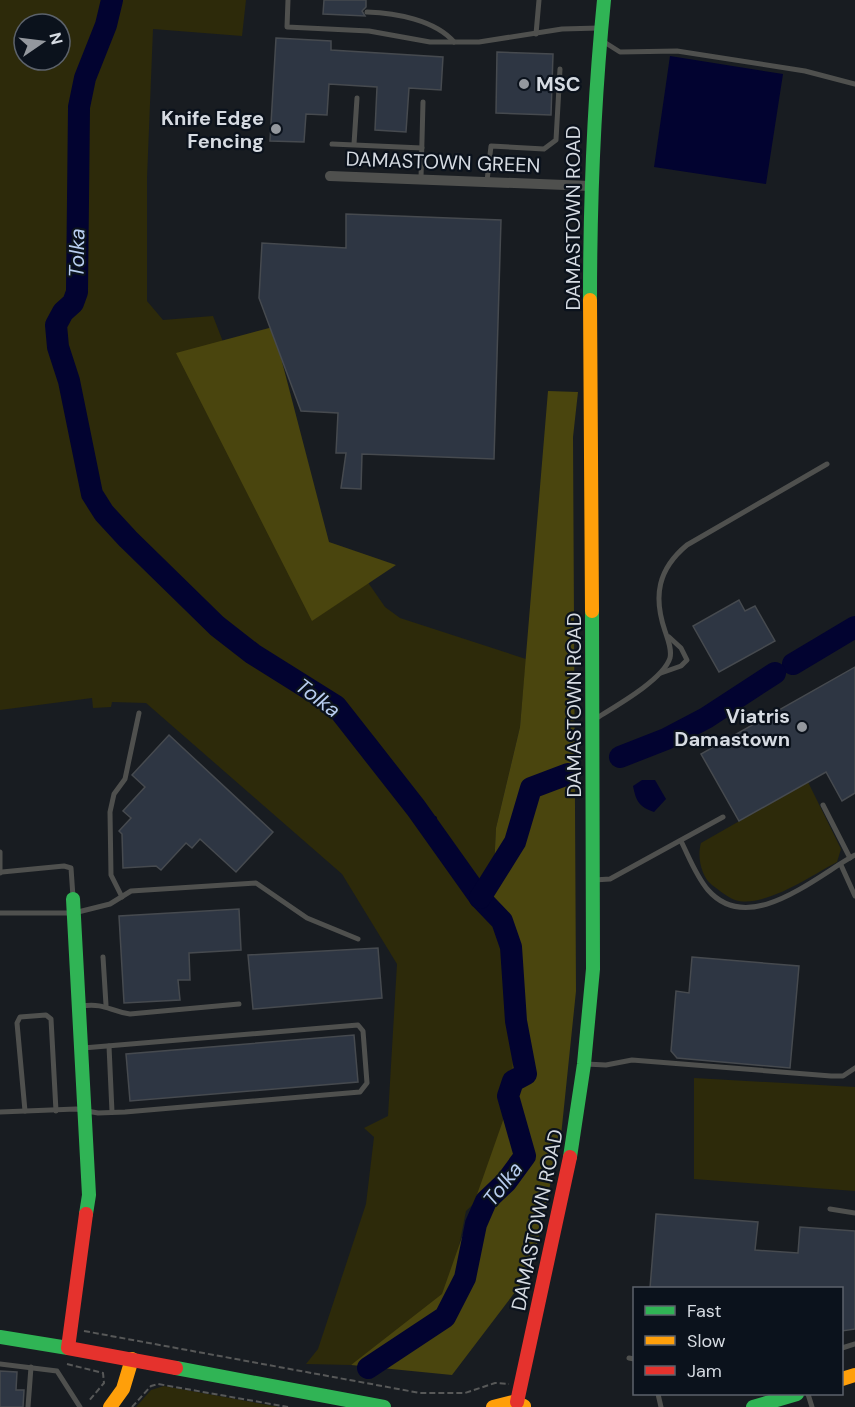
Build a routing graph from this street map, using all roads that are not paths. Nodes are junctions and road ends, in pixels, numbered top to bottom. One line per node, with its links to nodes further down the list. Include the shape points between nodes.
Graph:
1 (288, 0): 7 (lane, via 287,27 369,31 430,42)
2 (539, 0): 5 (lane)
3 (604, 0): 6 (main road, DAMASTOWN ROAD)
4 (367, 12): 7 (lane, via 388,13 443,30)
5 (536, 34): 6 (lane, via 562,29); 7 (lane)
6 (600, 34): 9 (lane, via 620,52 677,51 805,71); 18 (main road, DAMASTOWN ROAD)
7 (454, 42)
8 (560, 69): 17 (lane, via 556,140 544,149 490,146)
9 (855, 84)
10 (357, 98): 13 (lane)
11 (423, 102): 14 (lane)
12 (332, 144): 13 (lane)
13 (354, 144): 14 (lane)
14 (422, 148): 16 (lane)
15 (330, 176): 16 (street, DAMASTOWN GREEN)
16 (421, 178): 17 (street, DAMASTOWN GREEN)
17 (487, 181): 18 (street, DAMASTOWN GREEN)
18 (590, 186): 23 (main road, DAMASTOWN ROAD)
19 (827, 464): 20 (lane, via 687,545 675,556 658,586 658,605)
20 (666, 633): 21 (lane, via 670,658); 21 (lane, via 687,660)
21 (657, 675): 23 (lane)
22 (139, 713): 33 (lane, via 125,779 114,794 110,812 111,875)
23 (594, 720): 31 (main road, DAMASTOWN ROAD)
24 (823, 805): 28 (lane)
25 (723, 817): 26 (lane)
26 (681, 841): 29 (lane, via 709,891 738,908 768,904); 31 (lane, via 610,879)
27 (0, 852): 30 (lane)
28 (852, 856): 29 (lane)
29 (841, 865): 32 (lane)
30 (1, 872): 34 (lane, via 71,868)
31 (594, 880): 43 (main road, DAMASTOWN ROAD, via 593,969)
32 (855, 896)
33 (122, 897): 34 (lane, via 110,904); 36 (lane, via 131,891 256,883 308,918)
34 (73, 906): 35 (lane); 40 (main road)
35 (0, 913)
36 (358, 939)
37 (103, 957): 39 (lane)
38 (239, 1004): 39 (lane, via 130,1014)
39 (106, 1005): 40 (lane)
40 (80, 1006): 42 (main road)
41 (109, 1046): 42 (lane); 49 (lane); 49 (lane, via 358,1025 363,1030 367,1083 360,1092)
42 (82, 1048): 47 (main road)
43 (584, 1064): 44 (lane, via 632,1060 831,1076 843,1076); 58 (main road, DAMASTOWN ROAD, via 567,1180 520,1387)
44 (855, 1068)
45 (56, 1110): 46 (lane); 46 (lane, via 51,1019 46,1016 20,1017 17,1023); 47 (lane)
46 (25, 1111): 48 (lane)
47 (85, 1111): 49 (lane); 53 (main road, via 89,1195)
48 (0, 1112)
49 (111, 1112)
50 (830, 1209): 51 (lane)
51 (855, 1213)
52 (0, 1337): 53 (main road)
53 (68, 1348): 54 (main road)
54 (132, 1359): 61 (main road, via 123,1389); 62 (main road)
55 (0, 1364): 56 (lane)
56 (31, 1367): 59 (lane); 60 (lane, via 57,1371)
57 (794, 1395): 64 (main road)
58 (521, 1405): 63 (main road, via 503,1402)
59 (28, 1407)
60 (82, 1407)
61 (110, 1407)
62 (384, 1407)
63 (493, 1407)
64 (753, 1407)

